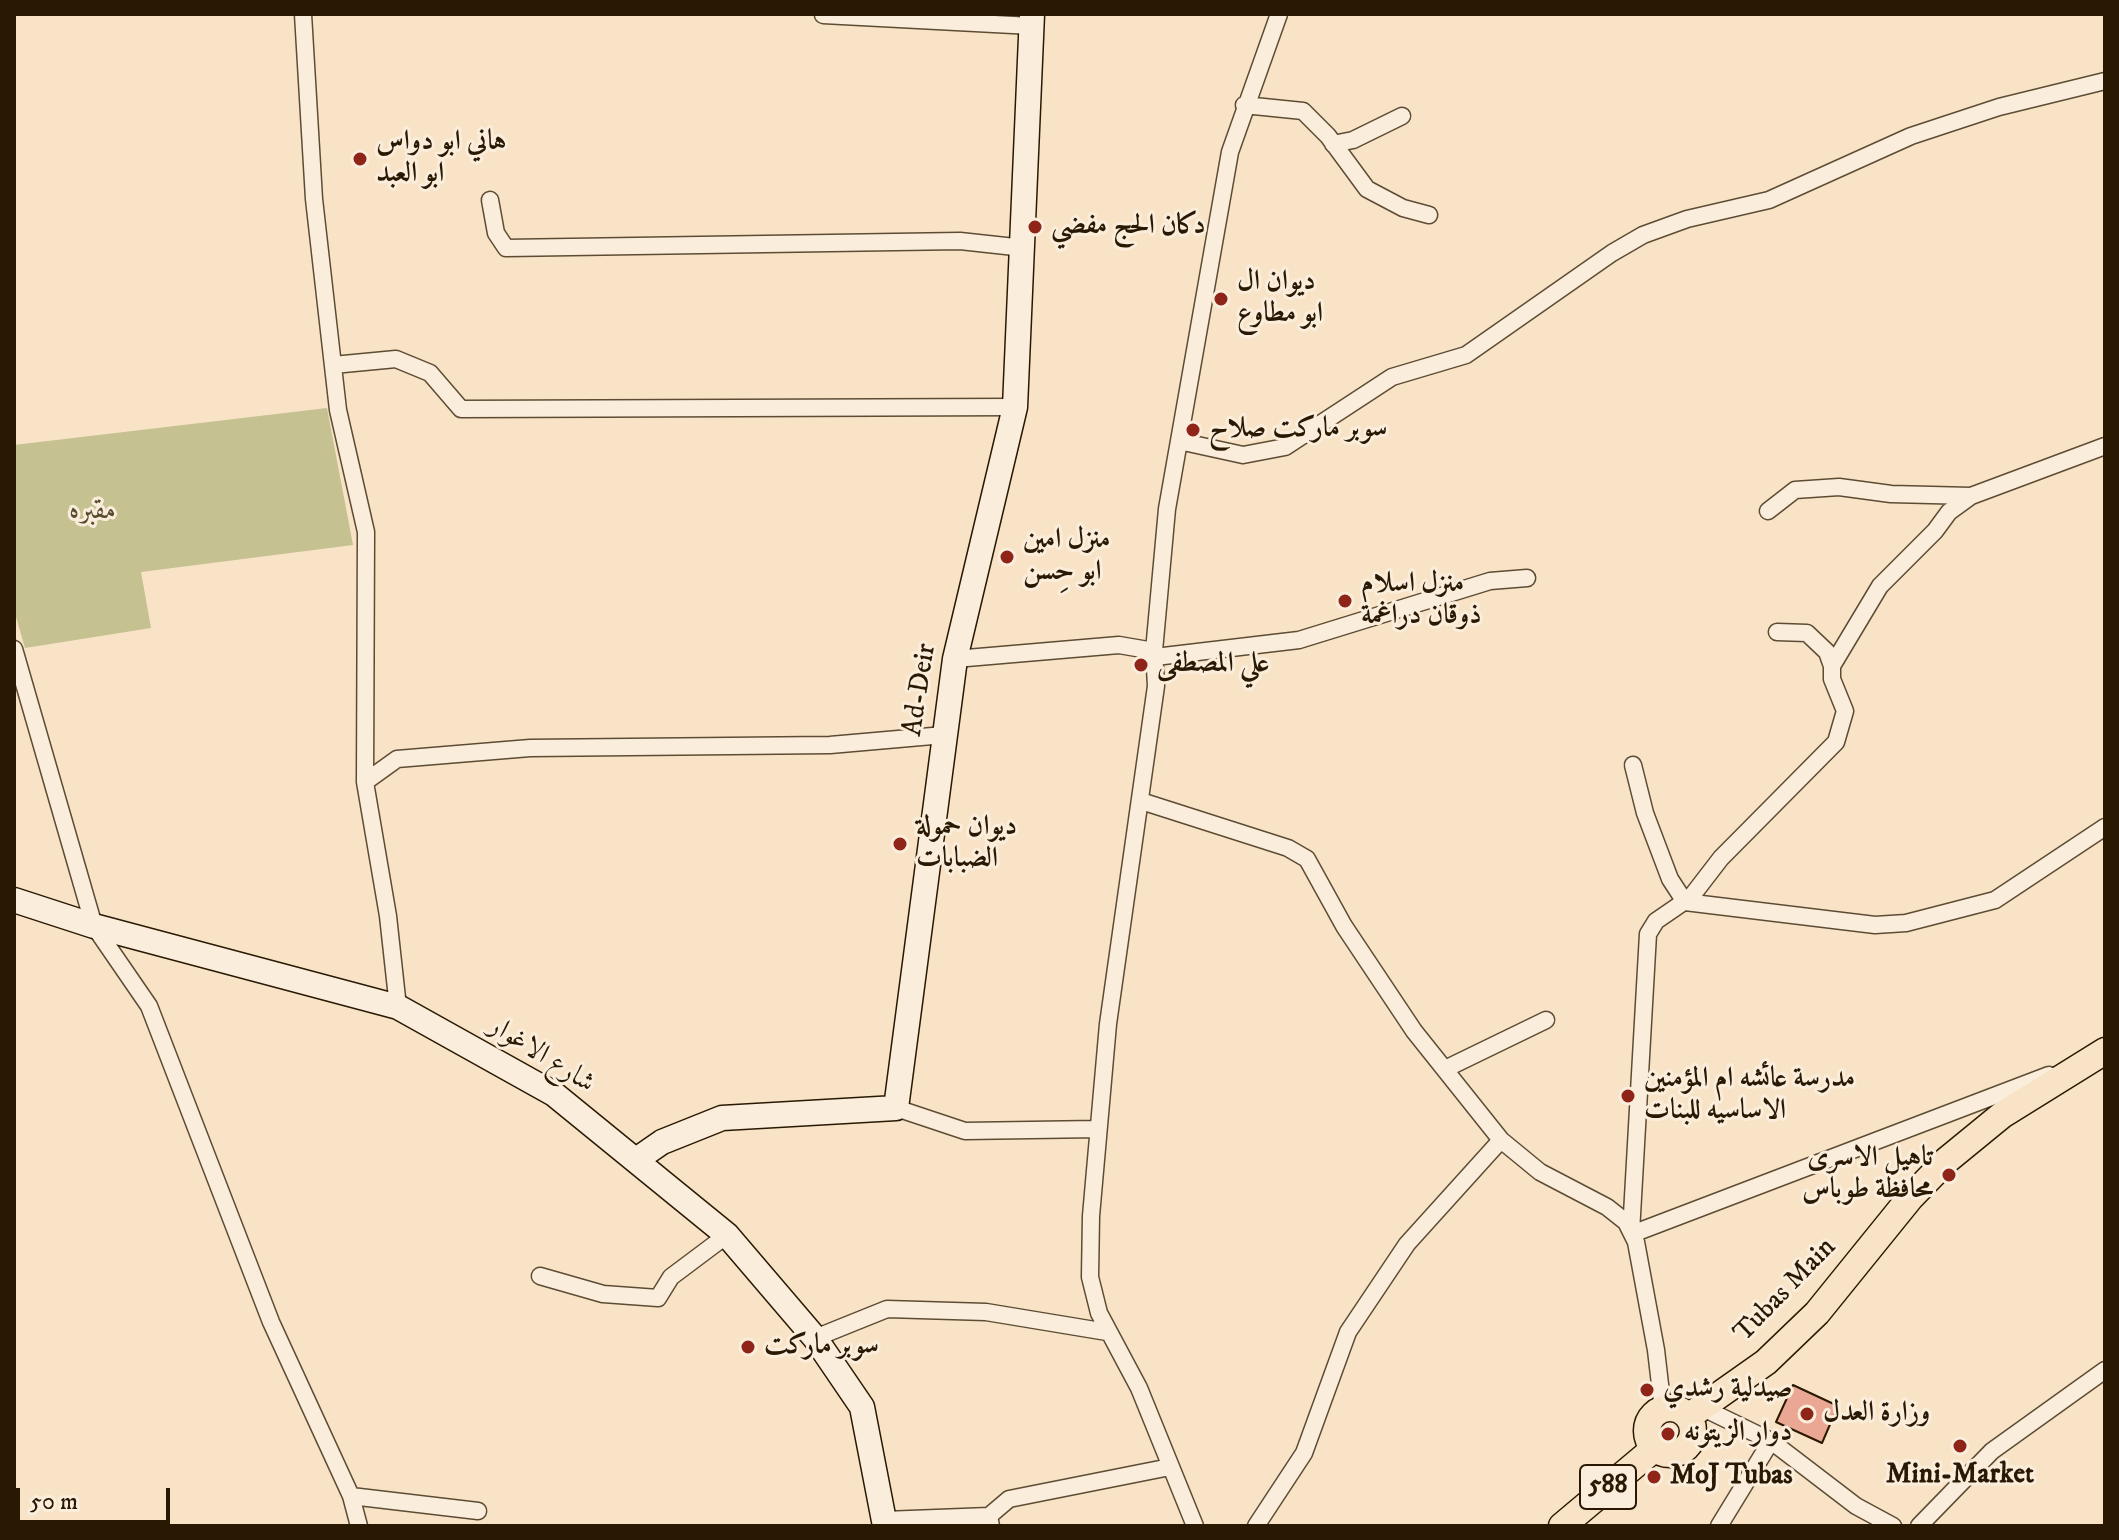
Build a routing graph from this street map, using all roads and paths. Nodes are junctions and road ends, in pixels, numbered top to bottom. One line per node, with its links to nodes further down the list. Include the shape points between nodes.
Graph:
1 (303, 14): 12 (street, via 314,199)
2 (1279, 14): 6 (street)
3 (823, 15): 4 (street)
4 (1032, 20): 11 (street, Ad-Deir)
5 (2105, 81): 14 (street, via 1911,136 1769,200 1643,235 1466,355 1392,377 1285,447 1243,455)
6 (1244, 105): 8 (street, via 1303,111); 14 (street, via 1227,166)
7 (1402, 116): 8 (street)
8 (1333, 144): 10 (street, via 1367,189)
9 (490, 200): 11 (street, via 496,233 506,248 960,241)
10 (1429, 215)
11 (1024, 248): 13 (street, Ad-Deir)
12 (333, 365): 13 (street, via 396,359 430,373 461,409); 26 (street, via 366,532)
13 (1015, 407): 22 (street, Ad-Deir)
14 (1179, 441): 21 (street, via 1163,539)
15 (2105, 446): 16 (street)
16 (1971, 496): 17 (street, via 1839,487 1795,490); 23 (street, via 1949,512 1880,586)
17 (1768, 511)
18 (1527, 578): 21 (street, via 1490,581 1299,640)
19 (1777, 632): 23 (street, via 1807,633 1827,652)
20 (14, 649): 31 (street)
21 (1154, 654): 22 (street, via 1119,645); 27 (street, via 1156,686)
22 (955, 659): 24 (street, Ad-Deir)
23 (1832, 666): 30 (street, via 1845,711 1836,742 1721,858)
24 (944, 735): 26 (street, via 830,745 530,748 397,759); 36 (street, Ad-Deir)
25 (1633, 765): 30 (street, via 1670,879)
26 (365, 782): 32 (street)
27 (1141, 801): 35 (street, via 1288,848 1307,859 1353,939); 37 (street)
28 (2105, 827): 30 (street, via 1995,900 1906,923 1875,925)
29 (14, 900): 31 (street, شارع الاغوار)
30 (1685, 902): 40 (street, via 1656,921 1645,947)
31 (94, 926): 32 (street, شارع الاغوار); 50 (street, via 149,1006 271,1322)
32 (398, 1007): 39 (street, شارع الاغوار, via 554,1094)
33 (1546, 1020): 35 (street)
34 (2096, 1056): 40 (street); 46 (main road, Tubas Main, via 2002,1115 1947,1160 1817,1313 1766,1362)
35 (1445, 1069): 38 (street)
36 (896, 1108): 37 (street, via 965,1131); 39 (street, via 722,1118 662,1142)
37 (1097, 1129): 43 (street, via 1090,1263 1095,1302)
38 (1501, 1140): 40 (street, via 1540,1172 1618,1214); 56 (street, via 1407,1244 1348,1332 1304,1453)
39 (636, 1160): 41 (street, شارع الاغوار)
40 (1631, 1233): 46 (street, via 1656,1350)
41 (727, 1235): 42 (street, via 671,1277 658,1298 603,1294); 44 (street, شارع الاغوار)
42 (540, 1276)
43 (1107, 1332): 44 (street, via 986,1312 887,1309); 49 (street, via 1139,1388)
44 (815, 1338): 53 (street, شارع الاغوار, via 862,1407)
45 (2105, 1370): 60 (street, via 1992,1451)
46 (1684, 1411): 47 (street); 48 (main road, via 1655,1414 1648,1427); 48 (main road, via 1692,1438 1683,1450 1669,1454)
47 (1771, 1441): 58 (street); 59 (street, via 1856,1506)
48 (1655, 1448): 57 (main road, 588)
49 (1170, 1467): 52 (street, via 1009,1499); 55 (street)
50 (351, 1496): 51 (street); 54 (street)
51 (478, 1511)
52 (990, 1521): 53 (street)
53 (885, 1523)
54 (359, 1526)
55 (1195, 1526)
56 (1256, 1526)
57 (1562, 1526)
58 (1719, 1526)
59 (1893, 1526)
60 (1919, 1526)

